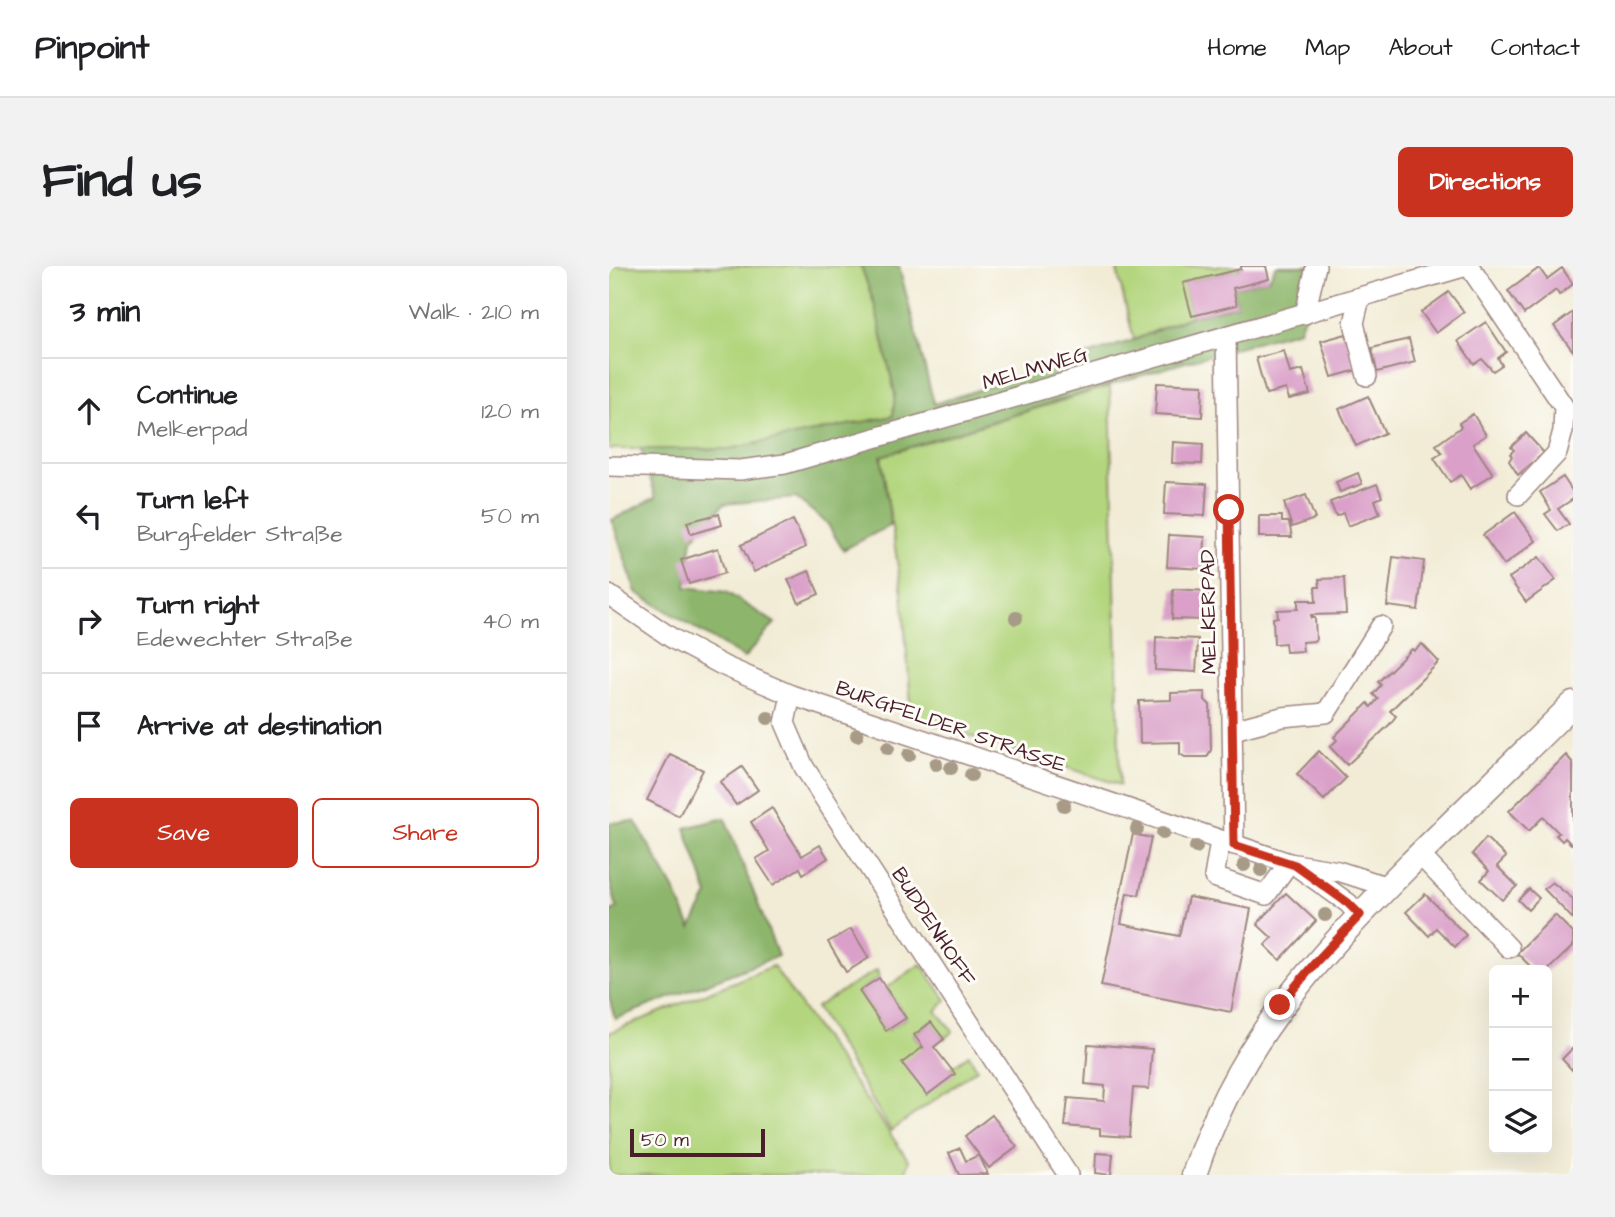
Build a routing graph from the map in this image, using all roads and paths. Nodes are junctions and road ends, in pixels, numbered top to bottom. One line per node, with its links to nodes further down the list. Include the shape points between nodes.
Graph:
1 (1316, 266): 4 (street)
2 (1468, 266): 3 (street, MELMWEG); 7 (street, via 1564,407)
3 (1360, 298): 4 (street, MELMWEG); 6 (street, via 1354,323)
4 (1305, 314): 5 (street, MELMWEG)
5 (1226, 336): 8 (street, MELMWEG, via 785,464 740,470); 14 (street, MELKERPAD)
6 (1367, 376)
7 (1568, 430): 9 (street, via 1557,453)
8 (609, 466)
9 (1518, 495)
10 (609, 595): 12 (street, BURGFELDER STRASSE, via 673,639)
11 (1381, 626): 14 (street, via 1326,713 1282,717)
12 (791, 695): 15 (street, BURGFELDER STRASSE); 21 (street, BUDDENHOFF, via 785,723 804,767)
13 (1573, 704): 16 (main road)
14 (1233, 730): 15 (street, MELKERPAD)
15 (1227, 843): 17 (street, BURGFELDER STRASSE); 17 (street, MELKERPAD, via 1214,877 1266,895)
16 (1420, 855): 18 (main road); 20 (street)
17 (1292, 864): 18 (street, BURGFELDER STRASSE, via 1338,871); 19 (street, BURGFELDER STRASSE)
18 (1388, 887): 19 (main road)
19 (1360, 915): 22 (main road, via 1280,1005 1253,1046 1224,1098)
20 (1509, 948)
21 (1068, 1175)
22 (1194, 1175)

